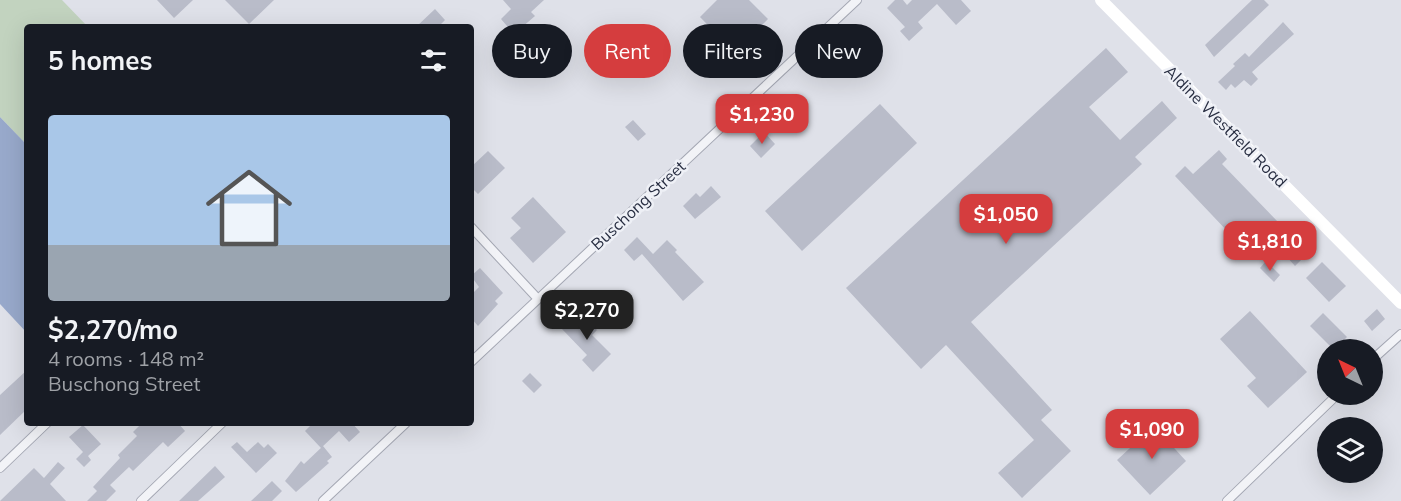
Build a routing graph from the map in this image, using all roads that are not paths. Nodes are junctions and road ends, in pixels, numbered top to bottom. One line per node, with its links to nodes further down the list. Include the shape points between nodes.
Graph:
1 (857, 0): 4 (street, Buschong Street)
2 (1101, 0): 5 (main road, Aldine Westfield Road)
3 (474, 230): 4 (street)
4 (538, 299): 8 (street, Buschong Street)
5 (1401, 303)
6 (1401, 334): 7 (street)
7 (1383, 350)
8 (474, 359)
9 (1327, 405): 16 (street)
10 (44, 426): 13 (street)
11 (219, 426): 14 (street)
12 (403, 426): 15 (street)
13 (0, 468)
14 (141, 501)
15 (323, 501)
16 (1227, 501)

